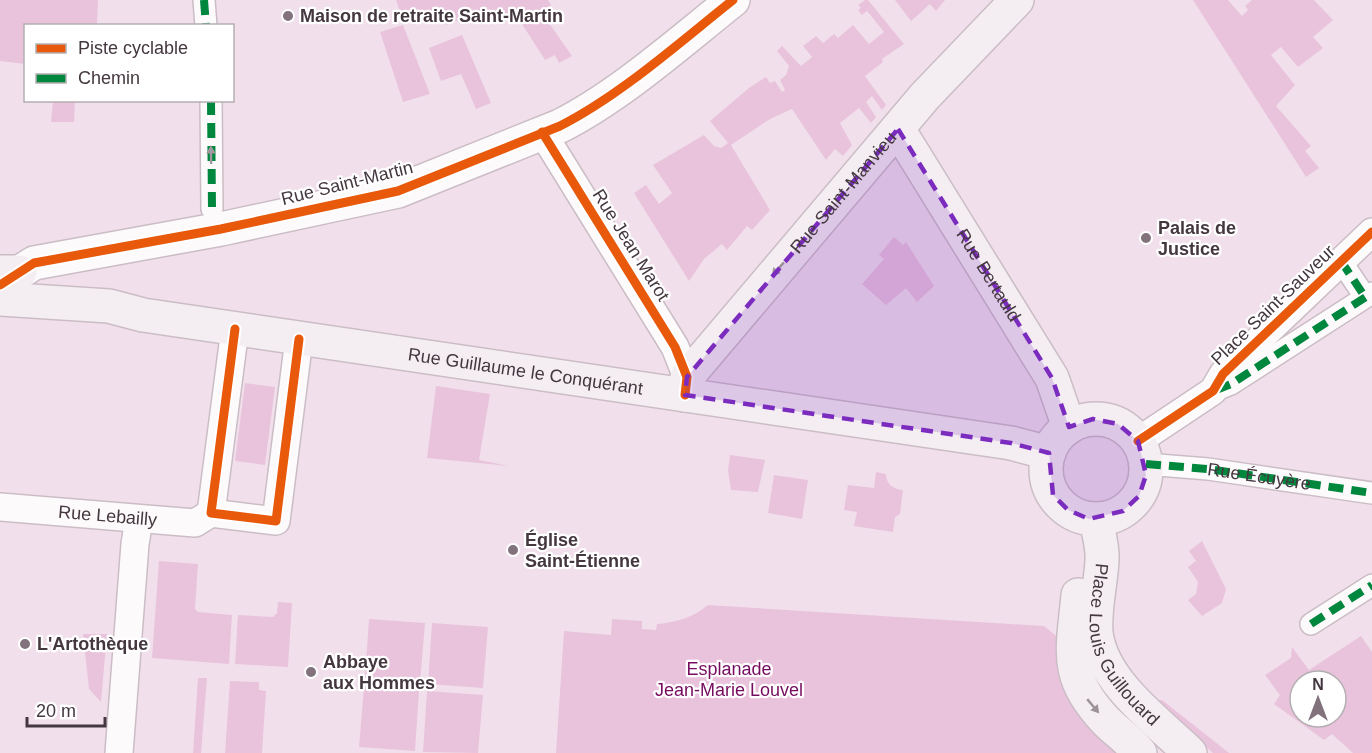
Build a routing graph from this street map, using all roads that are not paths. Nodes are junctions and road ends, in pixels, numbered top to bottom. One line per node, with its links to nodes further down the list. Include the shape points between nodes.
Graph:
1 (204, 0): 4 (street)
2 (733, 0): 7 (street, Rue Saint-Martin, via 660,59 581,115)
3 (1017, 0): 6 (main road, Rue Saint-Manvieu)
4 (206, 24)
5 (211, 102): 8 (street, one-way to 5)
6 (898, 129): 16 (main road, Rue Saint-Manvieu, one-way to 16); 18 (main road, Rue Bertauld, via 1052,378)
7 (542, 132): 11 (street, Rue Saint-Martin, via 398,191 221,230 34,263); 16 (street, Rue Jean Marot, via 675,347)
8 (212, 209)
9 (1372, 232): 10 (street, Place Saint-Sauveur)
10 (1341, 261): 12 (street, Place Saint-Sauveur); 17 (street, Place Saint-Sauveur, via 1223,374)
11 (7, 276)
12 (1368, 295): 17 (street, Place Saint-Sauveur)
13 (0, 299): 14 (main road, Rue Guillaume le Conquérant, via 109,306)
14 (235, 329): 15 (main road, Rue Guillaume le Conquérant); 23 (street)
15 (299, 339): 16 (main road, Rue Guillaume le Conquérant); 23 (street, via 276,521)
16 (686, 386): 20 (main road, Rue Guillaume le Conquérant)
17 (1213, 392): 19 (street, Place Saint-Sauveur)
18 (1069, 427): 19 (main road, via 1094,419 1118,424); 20 (main road)
19 (1142, 452): 21 (street, Rue Écuyère, via 1208,469); 24 (main road, via 1143,486 1132,504 1113,516)
20 (1049, 453): 24 (main road, via 1047,474 1053,495 1068,510)
21 (1372, 493)
22 (0, 507): 25 (street, Rue Lebailly)
23 (211, 513): 25 (street, Rue Lebailly, via 195,523)
24 (1087, 517): 29 (main road, Place Louis Guillouard, one-way to 29, via 1072,653 1075,676 1087,699); 30 (main road, Place Louis Guillouard, via 1102,558 1096,615 1100,650 1122,687)
25 (139, 519): 28 (street)
26 (1372, 585): 27 (street)
27 (1311, 624)
28 (119, 753)
29 (1140, 753)
30 (1190, 753)

